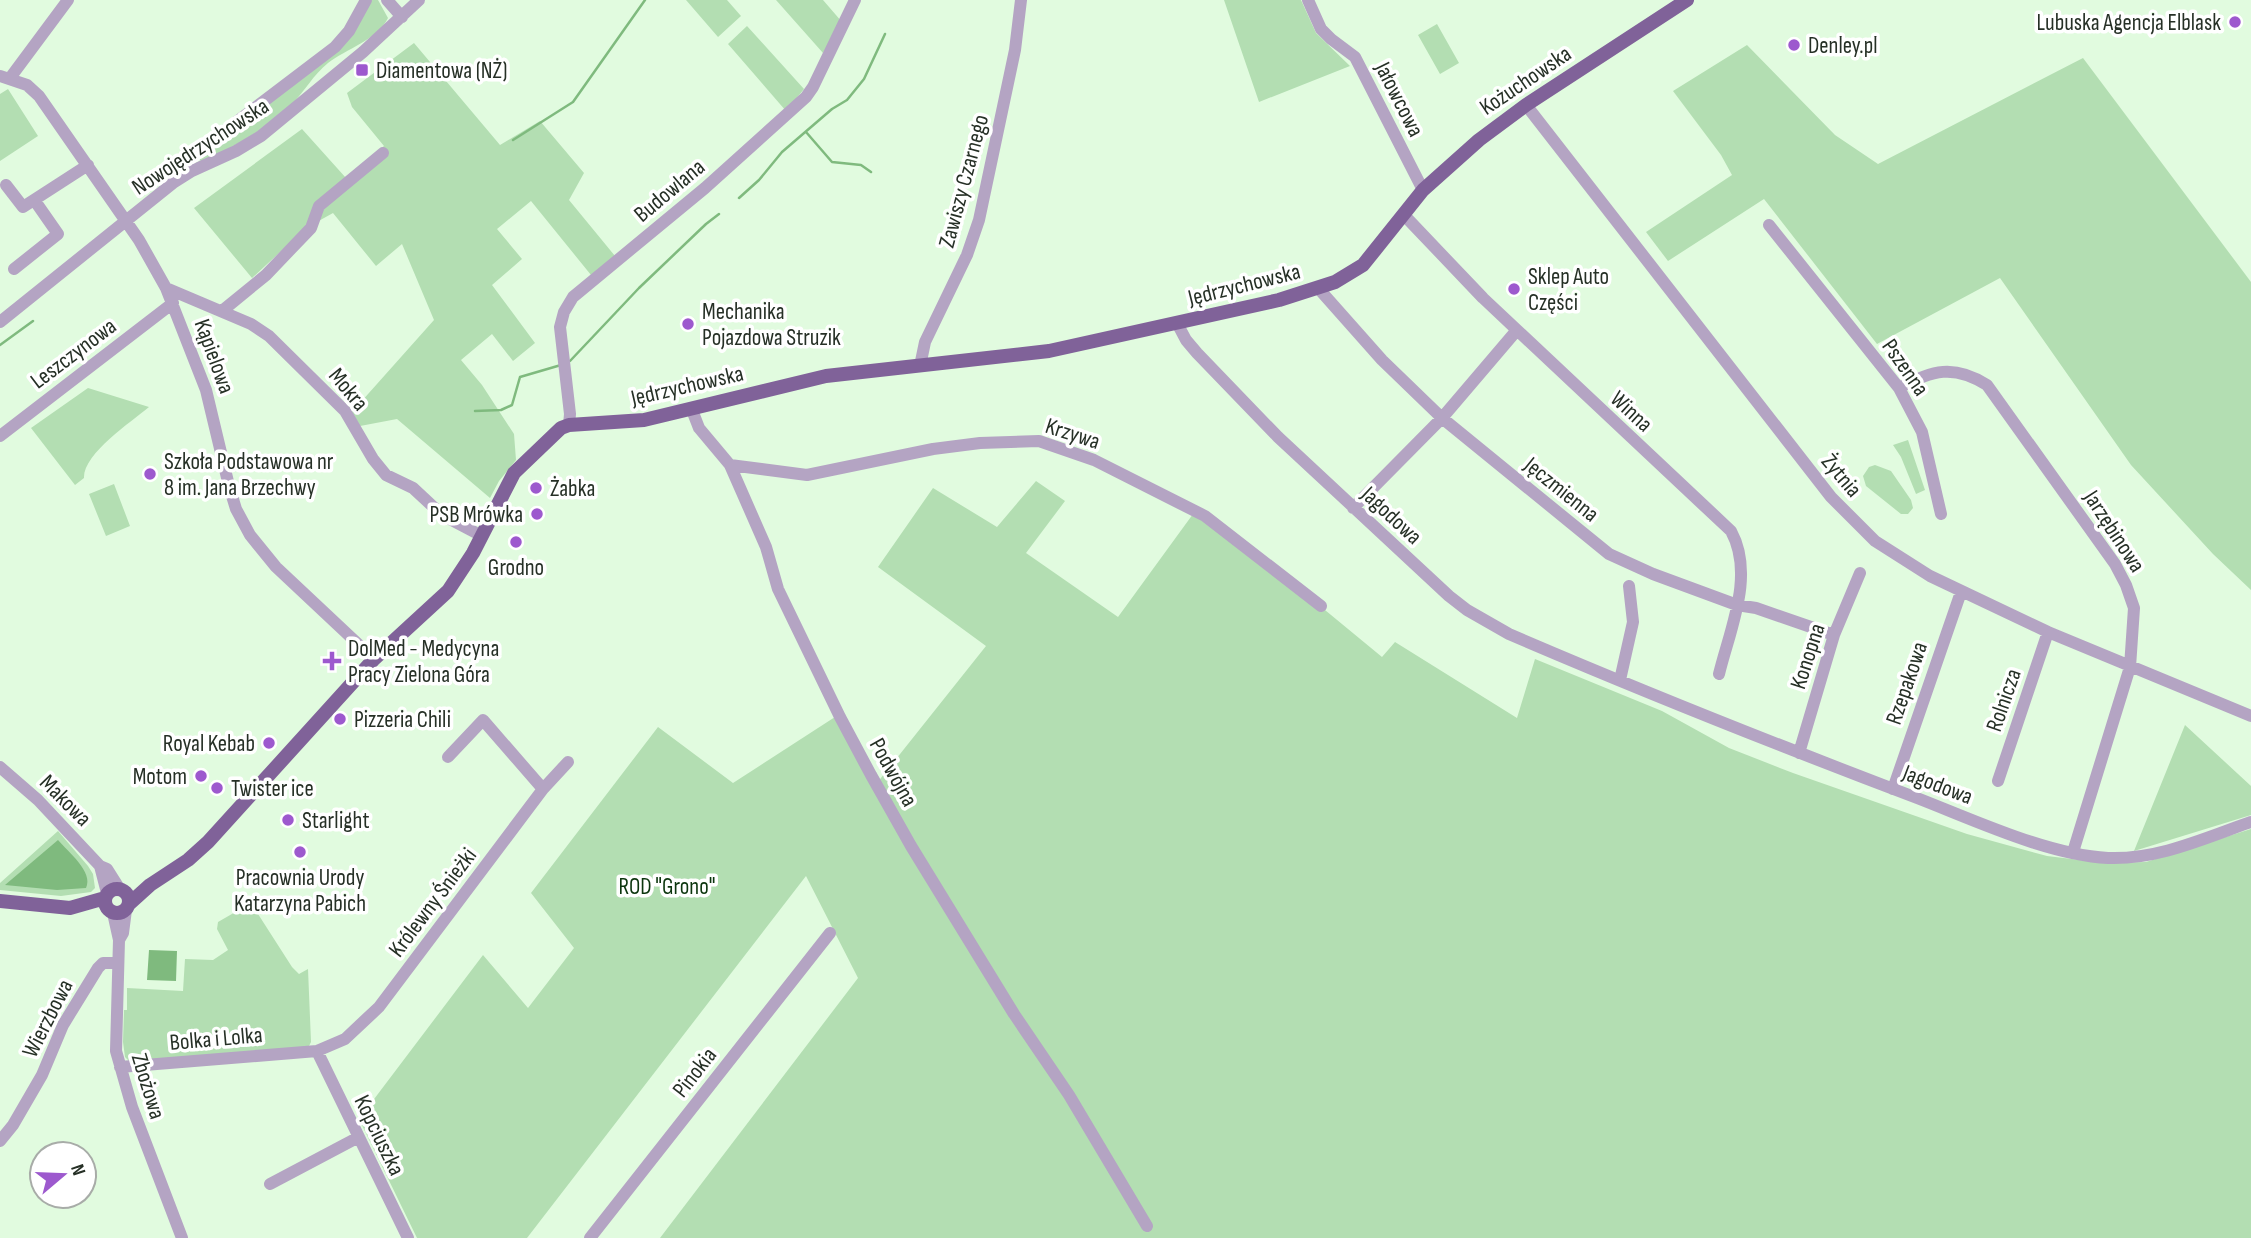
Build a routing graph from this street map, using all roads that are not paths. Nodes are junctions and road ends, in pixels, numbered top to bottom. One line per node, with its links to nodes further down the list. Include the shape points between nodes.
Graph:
1 (68, 0): 10 (street)
2 (366, 0): 14 (street, via 335,47 176,168)
3 (387, 0): 9 (street)
4 (419, 0): 9 (street, Nowojędrzychowska)
5 (855, 0): 33 (street, Budowlana, via 813,87 794,109 573,297 560,327)
6 (1021, 0): 29 (street, Zawiszy Czarnego, via 1011,73 979,220 925,342)
7 (1308, 0): 16 (street, Jałowcowa, via 1321,29 1355,57)
8 (1686, 0): 11 (main road, Kożuchowska)
9 (402, 17): 14 (street, Nowojędrzychowska, via 261,136)
10 (5, 77): 13 (street, Kąpielowa, via 27,85 39,96)
11 (1526, 104): 16 (main road, Kożuchowska); 41 (street, Żytnia, via 1848,515 1891,552)
12 (383, 153): 25 (street, via 319,206 311,228 266,275)
13 (88, 165): 17 (street); 19 (street, Kąpielowa)
14 (173, 183): 19 (street, Nowojędrzychowska)
15 (6, 185): 17 (street, via 23,207)
16 (1423, 190): 18 (main road, Kożuchowska)
17 (35, 201): 21 (street, via 58,234)
18 (1404, 214): 23 (main road, Jędrzychowska, via 1363,265); 28 (street, Winna)
19 (124, 222): 22 (street, Kąpielowa); 26 (street, Nowojędrzychowska)
20 (1769, 225): 30 (street, Pszenna)
21 (14, 270)
22 (166, 288): 24 (street, Kąpielowa); 25 (street, Mokra)
23 (1319, 289): 27 (main road, Jędrzychowska); 32 (street, Jęczmienna)
24 (173, 303): 34 (street, Leszczynowa); 46 (street, Kąpielowa, via 211,404 236,509 250,535 276,567)
25 (222, 311): 38 (street, Mokra, via 269,336 345,411 386,475 413,488 442,514)
26 (0, 322)
27 (1177, 323): 29 (main road, Jędrzychowska, via 1031,355); 36 (street, Jagodowa, via 1186,340 1255,413)
28 (1517, 330): 32 (street); 42 (street, Winna, via 1731,531 1742,559)
29 (920, 366): 31 (main road, Jędrzychowska, via 826,376)
30 (1899, 388): 37 (street, Pszenna, via 1922,432); 47 (street, Jarzębinowa, via 1957,371 1987,385 2118,568 2133,608)
31 (691, 410): 33 (main road, Jędrzychowska, via 644,420); 35 (street, Podwójna, via 699,428)
32 (1442, 418): 36 (street); 42 (street, Jęczmienna, via 1609,554)
33 (569, 425): 38 (main road, via 554,433 514,473)
34 (0, 436)
35 (730, 465): 43 (street, Krzywa, via 807,475 955,446 1030,440 1047,443 1094,460 1205,516); 69 (street, Podwójna, via 778,589 839,717 960,925)
36 (1353, 508): 49 (street, Jagodowa, via 1467,610 1508,634)
37 (1941, 514)
38 (482, 536): 46 (main road, via 440,601)
39 (1860, 573): 45 (street, Konopna)
40 (1629, 586): 49 (street, via 1633,622)
41 (1961, 592): 44 (street, Żytnia); 57 (street, Rzepakowa)
42 (1737, 605): 45 (street, Jęczmienna); 48 (street, Winna)
43 (1321, 606)
44 (2048, 632): 47 (street, Żytnia); 55 (street, Rolnicza)
45 (1834, 635): 51 (street, Konopna)
46 (374, 659): 61 (main road, via 208,842 150,885)
47 (2130, 667): 50 (street, Żytnia); 59 (street, Jarzębinowa)
48 (1718, 674)
49 (1620, 680): 51 (street, Jagodowa)
50 (2251, 716)
51 (1798, 753): 57 (street, Jagodowa)
52 (448, 757): 56 (street, via 483,720)
53 (568, 762): 56 (street, Królewny Śnieżki)
54 (0, 767): 61 (street, Makowa, via 107,869)
55 (1998, 781)
56 (543, 789): 64 (street, Królewny Śnieżki, via 379,1007 345,1039)
57 (1893, 789): 59 (street, Jagodowa, via 1984,825)
58 (2251, 822): 59 (street, Jagodowa, via 2145,856 2107,858)
59 (2073, 852)
60 (0, 901): 61 (main road, via 89,910)
61 (117, 901): 63 (street, Zbożowa, via 123,933)
62 (830, 933): 72 (street, Pinokia)
63 (118, 962): 65 (street, Zbożowa, via 115,1033); 67 (street, Wierzbowa, via 97,968 63,1025 36,1085)
64 (317, 1051): 65 (street, Bolka i Lolka); 66 (street, Kopciuszka)
65 (120, 1067): 70 (street, Zbożowa)
66 (358, 1138): 68 (street); 71 (street, Kopciuszka)
67 (0, 1141)
68 (270, 1184)
69 (1147, 1226)
70 (182, 1238)
71 (408, 1238)
72 (590, 1238)

